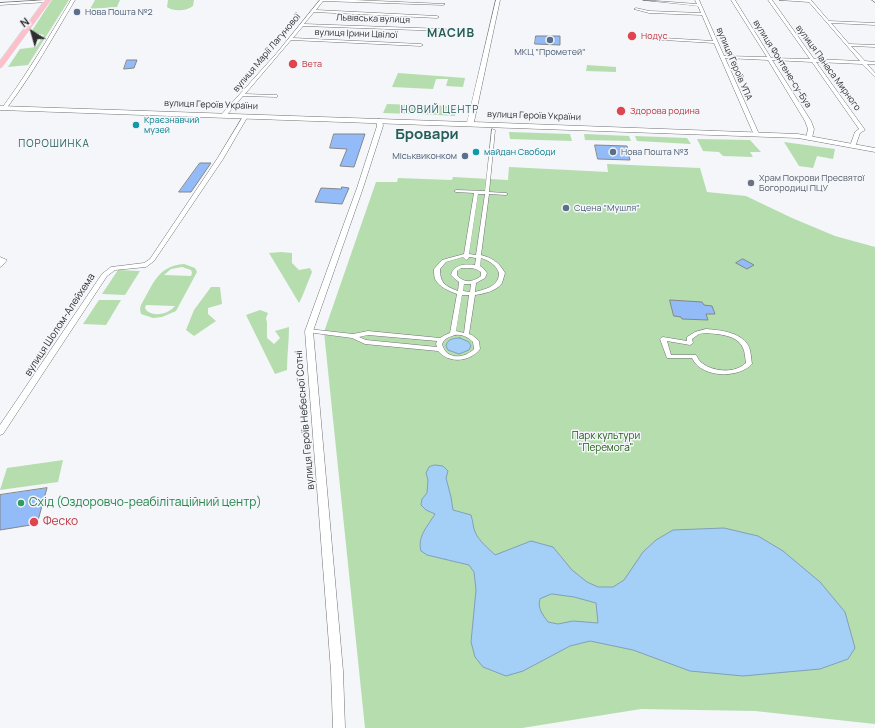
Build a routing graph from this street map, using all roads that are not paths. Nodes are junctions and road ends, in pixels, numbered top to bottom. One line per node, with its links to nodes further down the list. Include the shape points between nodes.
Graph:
1 (73, 0): 37 (street, via 15,94)
2 (322, 0): 12 (street); 15 (street, вулиця Марії Лагунової)
3 (498, 0): 41 (main road)
4 (645, 0): 13 (street)
5 (697, 0): 13 (street, вулиця Героїв УПА)
6 (733, 0): 29 (street, вулиця Фонтене-су-Буа)
7 (770, 0): 30 (street, вулиця Панаса Мирного)
8 (781, 0): 9 (street)
9 (809, 0): 18 (street)
10 (47, 1): 11 (street); 33 (main road)
11 (0, 4)
12 (443, 4)
13 (699, 5): 16 (street, вулиця Героїв УПА)
14 (636, 9): 16 (street, via 649,12)
15 (312, 12): 17 (street); 19 (street, вулиця Марії Лагунової)
16 (703, 14): 24 (street, вулиця Героїв УПА)
17 (437, 17)
18 (828, 22): 20 (street); 26 (street)
19 (301, 24): 21 (street, Львівська вулиця); 23 (street, вулиця Марії Лагунової)
20 (875, 24)
21 (445, 30)
22 (647, 38): 24 (street)
23 (291, 39): 25 (street, вулиця Ірини Цвілої); 35 (street, вулиця Марії Лагунової)
24 (716, 42): 28 (street, вулиця Героїв УПА)
25 (421, 45)
26 (848, 45): 27 (street); 31 (street)
27 (875, 46)
28 (722, 58): 29 (street); 43 (street, вулиця Героїв УПА)
29 (769, 59): 30 (street); 44 (street, вулиця Фонтене-су-Буа, via 808,121 811,129)
30 (812, 61): 31 (street); 45 (street, вулиця Панаса Мирного, via 862,130 858,132)
31 (863, 62): 32 (street); 34 (street)
32 (875, 63)
33 (0, 66)
34 (875, 76)
35 (242, 95): 36 (street); 38 (street, вулиця Марії Лагунової)
36 (275, 96)
37 (2, 108): 38 (main road, вулиця Героїв України)
38 (223, 116): 39 (main road, вулиця Героїв України)
39 (246, 116): 40 (main road, вулиця Героїв України); 68 (street, вулиця Шолом-Алейхема, via 152,260 146,265 113,268 104,275)
40 (379, 122): 41 (main road, вулиця Героїв України); 61 (street, вулиця Героїв Небесної Сотні, via 380,126 360,188)
41 (470, 124): 43 (main road, вулиця Героїв України)
42 (493, 130): 49 (street)
43 (756, 134): 44 (main road, вулиця Героїв України)
44 (809, 138): 45 (main road, вулиця Героїв України)
45 (852, 146): 46 (main road, вулиця Героїв України)
46 (875, 150)
47 (456, 191): 48 (street)
48 (476, 192): 49 (street); 51 (street)
49 (486, 193): 50 (street); 52 (street)
50 (506, 194)
51 (466, 256): 52 (street); 55 (street); 59 (street, via 444,261 436,272 441,284)
52 (478, 256): 56 (street); 60 (street, via 496,264 501,270 502,277 492,288)
53 (0, 259): 54 (street, via 4,260)
54 (0, 265)
55 (464, 266): 56 (street); 57 (street, via 457,268 454,274)
56 (477, 267): 58 (street, via 484,274 481,279)
57 (462, 281): 58 (street); 59 (street)
58 (474, 282): 60 (street)
59 (460, 292): 60 (street); 62 (street)
60 (472, 293): 63 (street)
61 (309, 331): 64 (street); 69 (street, вулиця Героїв Небесної Сотні, via 337,671)
62 (453, 334): 63 (street); 65 (street)
63 (466, 335): 66 (street, via 477,343 477,349 472,354 464,358 454,358)
64 (353, 336): 65 (street, via 368,333); 66 (street, via 364,342)
65 (441, 340): 66 (street)
66 (440, 349)
67 (696, 361): 67 (street, via 703,367 725,372 735,371 749,364 746,346 727,334 698,333 689,338 690,342 663,339 669,357 694,356)
68 (0, 432)
69 (339, 728)

